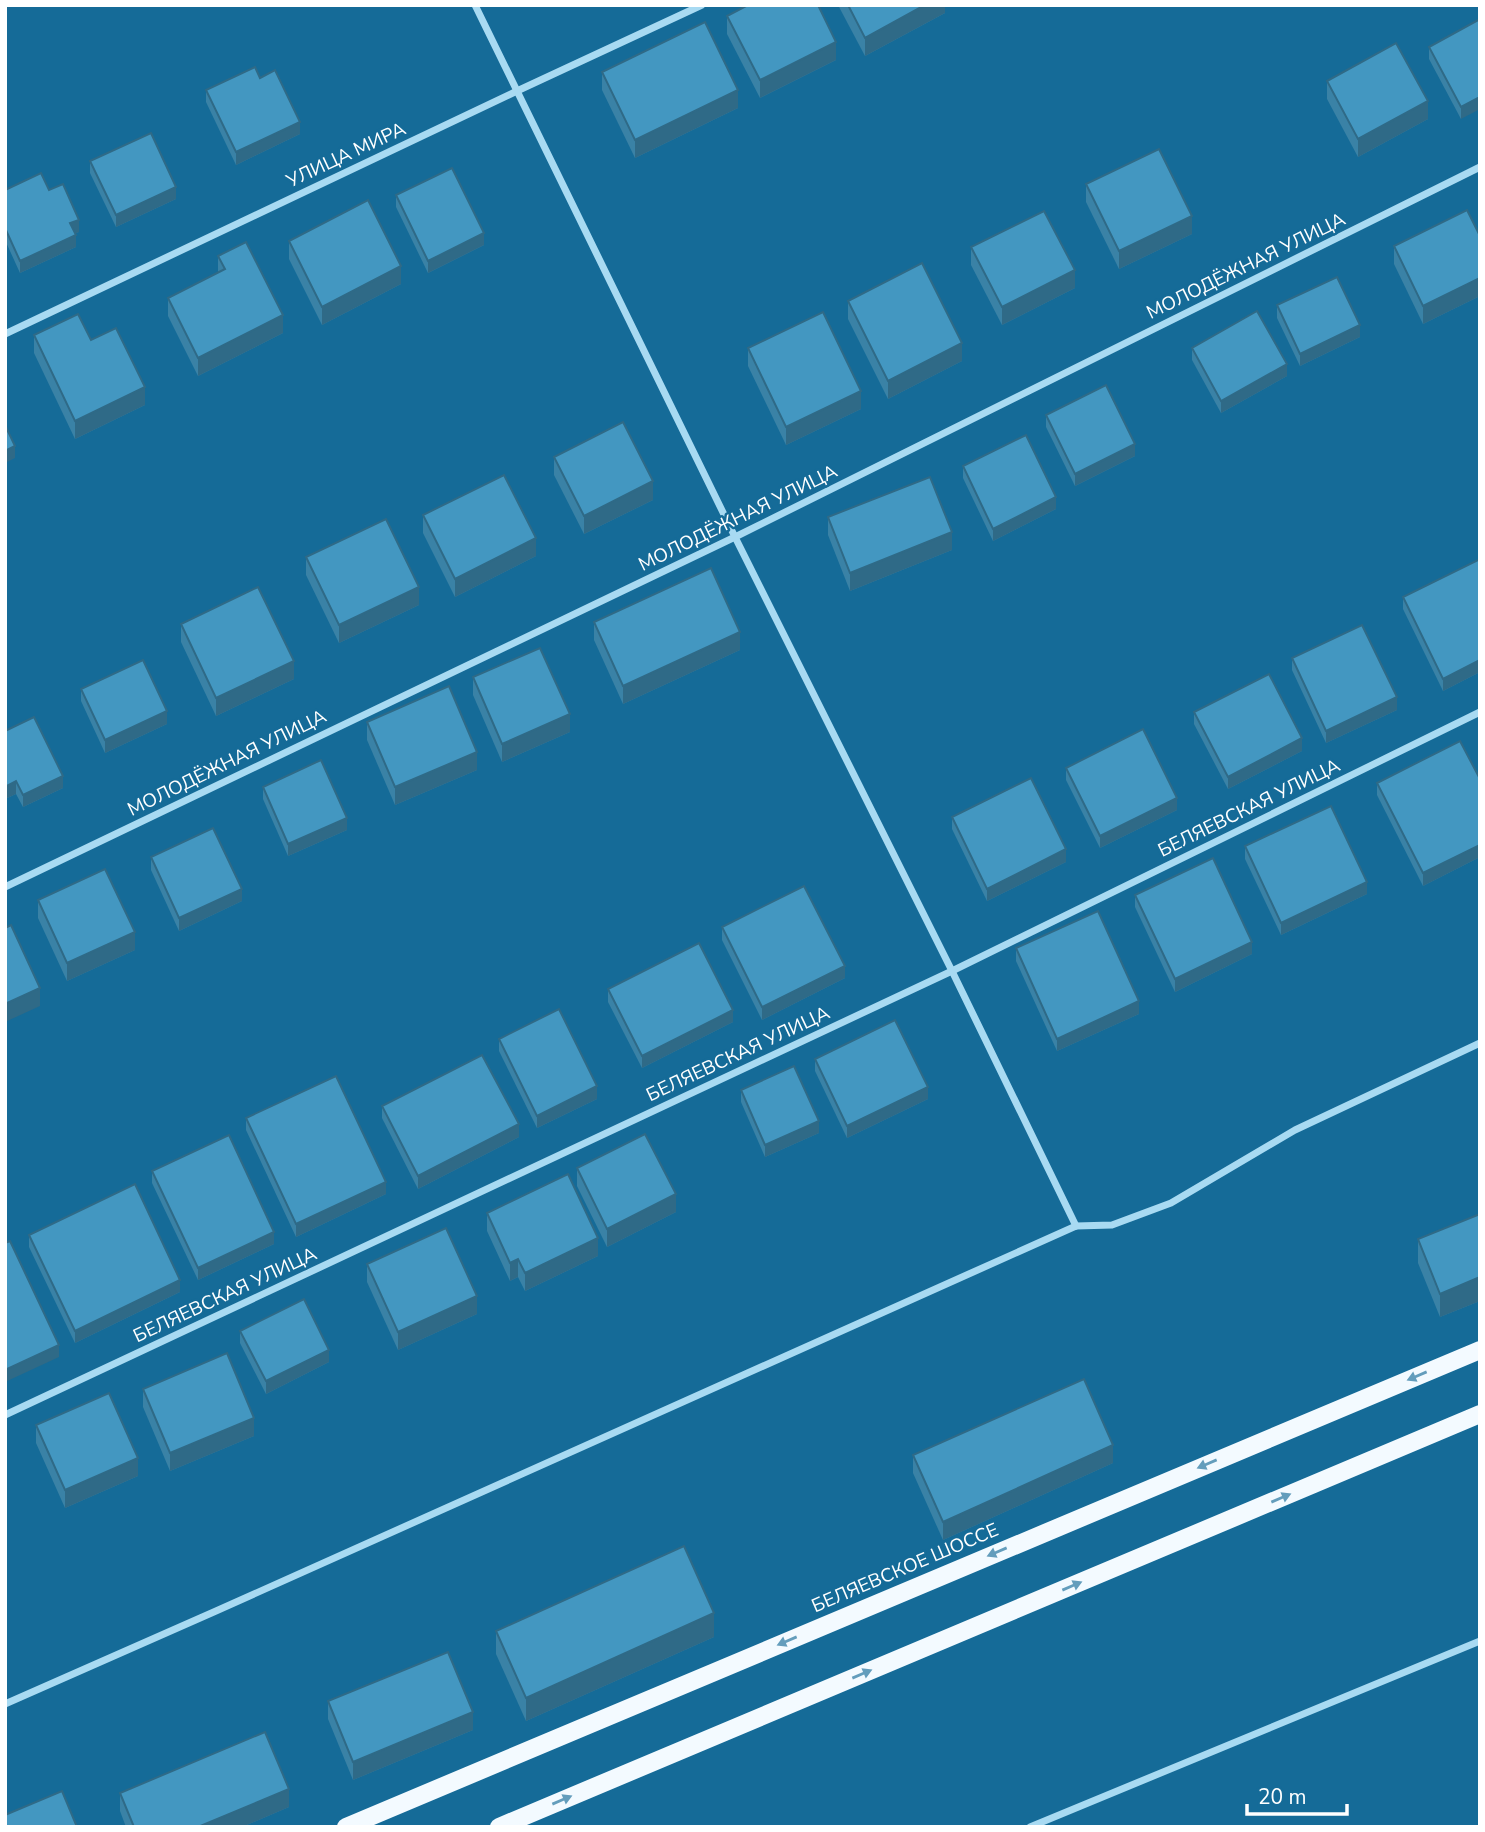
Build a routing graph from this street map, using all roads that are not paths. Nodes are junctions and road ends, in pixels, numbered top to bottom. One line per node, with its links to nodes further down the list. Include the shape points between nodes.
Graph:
1 (475, 5): 3 (street)
2 (702, 5): 3 (street, УЛИЦА МИРА)
3 (517, 91): 5 (street, УЛИЦА МИРА); 6 (street)
4 (1480, 167): 6 (street, МОЛОДЁЖНАЯ УЛИЦА)
5 (5, 334)
6 (735, 537): 8 (street, МОЛОДЁЖНАЯ УЛИЦА); 9 (street)
7 (1480, 712): 9 (street, БЕЛЯЕВСКАЯ УЛИЦА)
8 (5, 887)
9 (952, 971): 11 (street); 14 (street, БЕЛЯЕВСКАЯ УЛИЦА)
10 (1480, 1043): 11 (street, via 1295,1130 1171,1203 1112,1225)
11 (1076, 1226): 16 (street)
12 (1480, 1350): 17 (main road, БЕЛЯЕВСКОЕ ШОССЕ, one-way to 17)
13 (1480, 1414): 18 (main road, one-way to 13)
14 (5, 1415)
15 (1480, 1641): 19 (street)
16 (5, 1704)
17 (346, 1827)
18 (499, 1827)
19 (1030, 1827)

